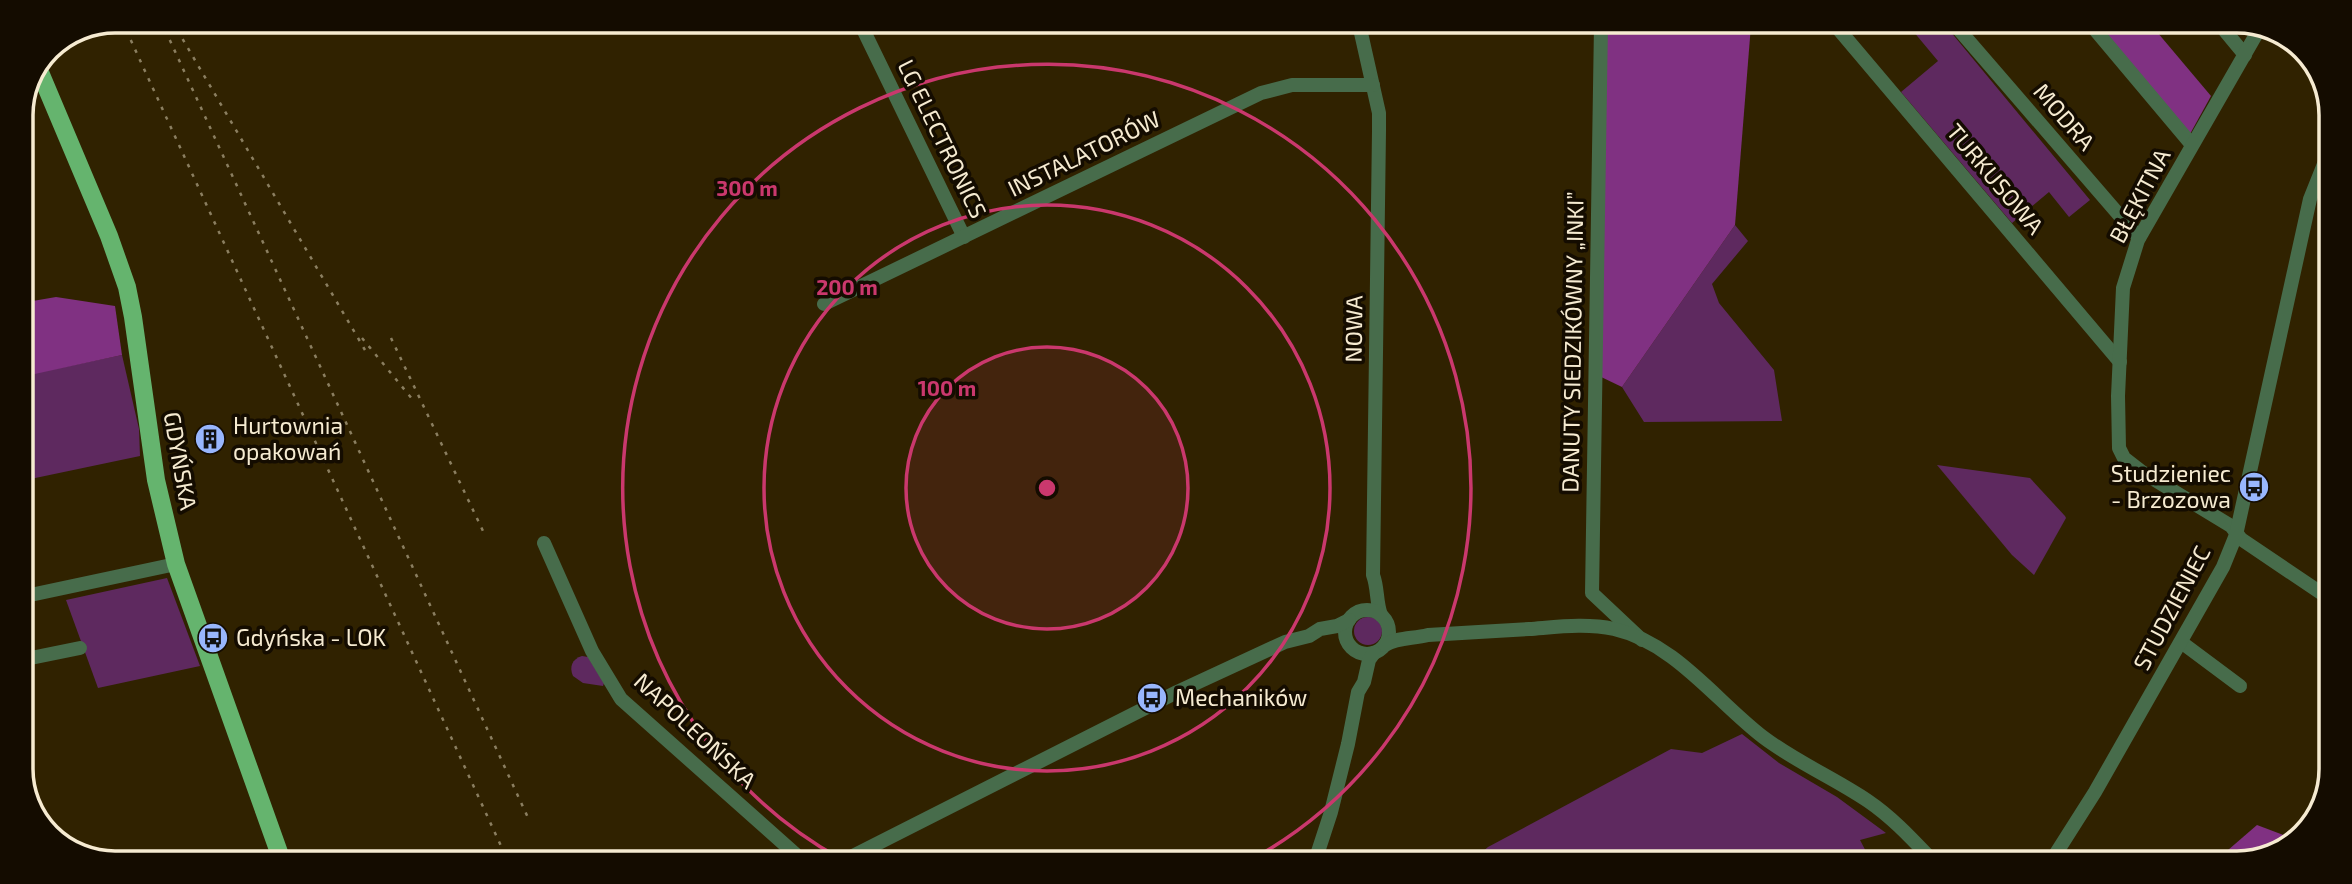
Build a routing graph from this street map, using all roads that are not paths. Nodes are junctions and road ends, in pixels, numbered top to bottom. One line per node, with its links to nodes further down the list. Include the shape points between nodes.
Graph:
1 (865, 33): 14 (street, LG ELECTRONICS)
2 (1359, 33): 11 (street, NOWA)
3 (1601, 33): 29 (street, DANUTY SIEDZIKÓWNY „INKI”, via 1592,593)
4 (1842, 33): 17 (street, TURKUSOWA)
5 (1962, 33): 15 (street, MODRA)
6 (2098, 33): 12 (street)
7 (2227, 33): 9 (street)
8 (2256, 36): 9 (street, BŁĘKITNA)
9 (2245, 55): 12 (street, BŁĘKITNA)
10 (42, 78): 20 (main road, GDYŃSKA, via 127,287 156,480)
11 (1373, 85): 14 (street, INSTALATORÓW, via 1293,85 1261,93); 21 (street, NOWA, via 1380,151)
12 (2193, 145): 15 (street, BŁĘKITNA)
13 (2319, 177): 18 (street, STUDZIENIEC, via 2310,200)
14 (964, 237): 16 (street, INSTALATORÓW)
15 (2138, 239): 17 (street, BŁĘKITNA, via 2123,288)
16 (824, 304)
17 (2120, 362): 18 (street, BŁĘKITNA, via 2119,448 2124,458 2231,526)
18 (2236, 535): 22 (street); 30 (street, STUDZIENIEC)
19 (544, 543): 38 (street, NAPOLEOŃSKA, via 592,651 621,699)
20 (176, 564): 23 (street); 37 (main road, GDYŃSKA)
21 (1373, 575): 24 (street, NOWA); 25 (street, NOWA, via 1378,608)
22 (2319, 592)
23 (33, 594)
24 (1355, 616): 25 (street, via 1371,610); 27 (street); 28 (street)
25 (1385, 619): 26 (street); 32 (street, via 1390,633)
26 (1428, 635): 29 (street, via 1575,626 1611,628); 32 (street, via 1394,639)
27 (1309, 636): 28 (street); 39 (street, via 1284,642 1177,692)
28 (1346, 638): 33 (street)
29 (1642, 640): 41 (street, via 1675,659 1764,738 1886,814)
30 (2181, 642): 35 (street); 42 (street, STUDZIENIEC)
31 (80, 648): 34 (street)
32 (1380, 649): 33 (street, via 1368,654); 36 (street, via 1369,660)
33 (1356, 651): 36 (street)
34 (33, 658)
35 (2240, 686)
36 (1358, 692): 40 (street)
37 (278, 851)
38 (792, 851)
39 (863, 851)
40 (1318, 851)
41 (1923, 851)
42 (2058, 851)

